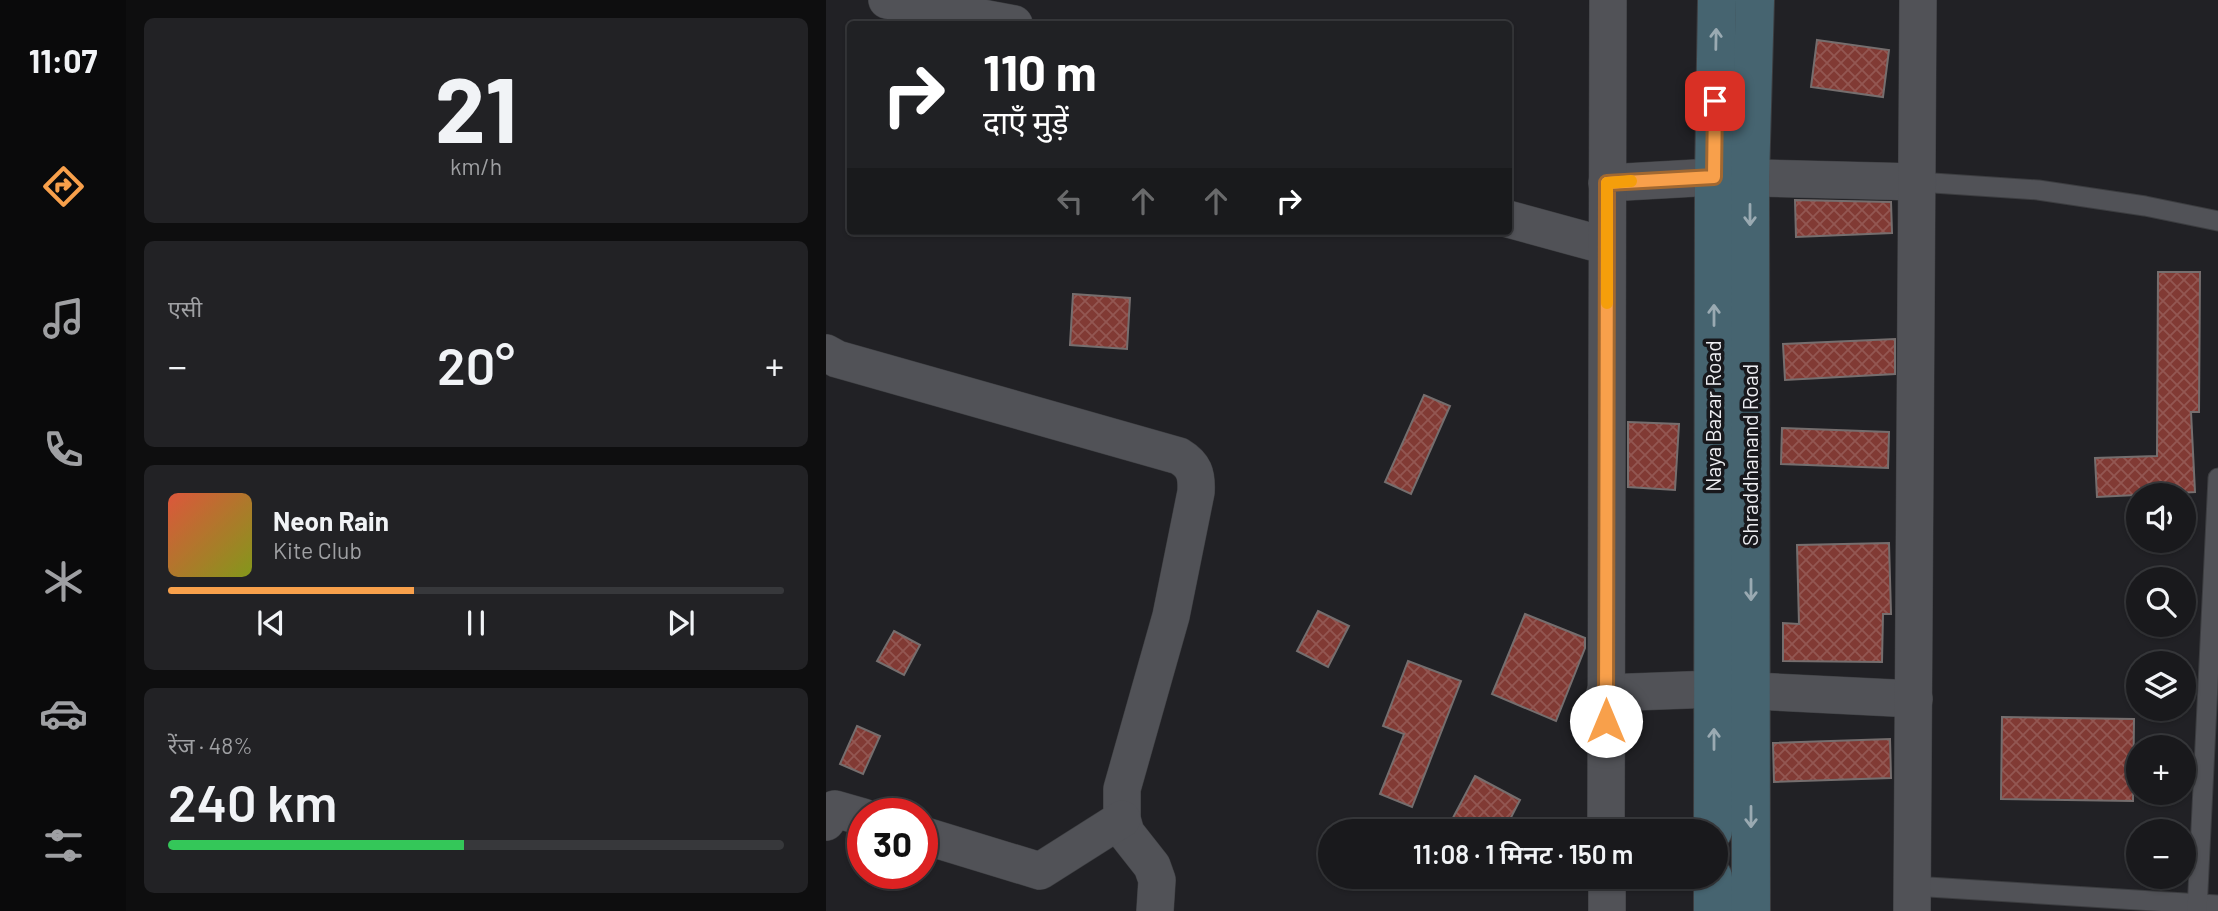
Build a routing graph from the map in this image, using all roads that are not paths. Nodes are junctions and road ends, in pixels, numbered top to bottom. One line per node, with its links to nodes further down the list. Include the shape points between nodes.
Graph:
1 (887, 0): 6 (street)
2 (1608, 0): 9 (street)
3 (1717, 0): 7 (street, Naya Bazar Road, one-way to 3)
4 (1755, 0): 7 (street, Shraddhanand Road)
5 (1918, 0): 8 (street)
6 (998, 21)
7 (1732, 178): 8 (street); 9 (street); 15 (street, Naya Bazar Road, one-way to 7); 16 (street, Shraddhanand Road, one-way to 16)
8 (1918, 182): 11 (lane, via 2039,190); 18 (street)
9 (1607, 183): 12 (street)
10 (1512, 220): 12 (street)
11 (2218, 221)
12 (1607, 246): 17 (street)
13 (826, 352): 22 (street, via 1190,463 1196,492 1171,616 1122,789)
14 (2218, 478): 29 (lane)
15 (1714, 689): 16 (street); 17 (street); 21 (street, Naya Bazar Road, one-way to 15)
16 (1751, 691): 18 (street); 33 (street, Shraddhanand Road, one-way to 33)
17 (1605, 693): 20 (street)
18 (1914, 699): 27 (street)
19 (847, 812): 23 (street, via 835,808)
20 (1606, 819)
21 (1713, 819)
22 (1122, 820): 24 (street, via 1040,871); 30 (street, via 1126,833 1152,866 1157,880)
23 (826, 822)
24 (938, 840)
25 (1607, 889): 31 (street)
26 (1713, 889): 32 (street)
27 (1912, 898): 29 (lane)
28 (2218, 905): 29 (lane)
29 (2198, 907)
30 (1155, 911)
31 (1607, 911)
32 (1713, 911)
33 (1751, 911)

